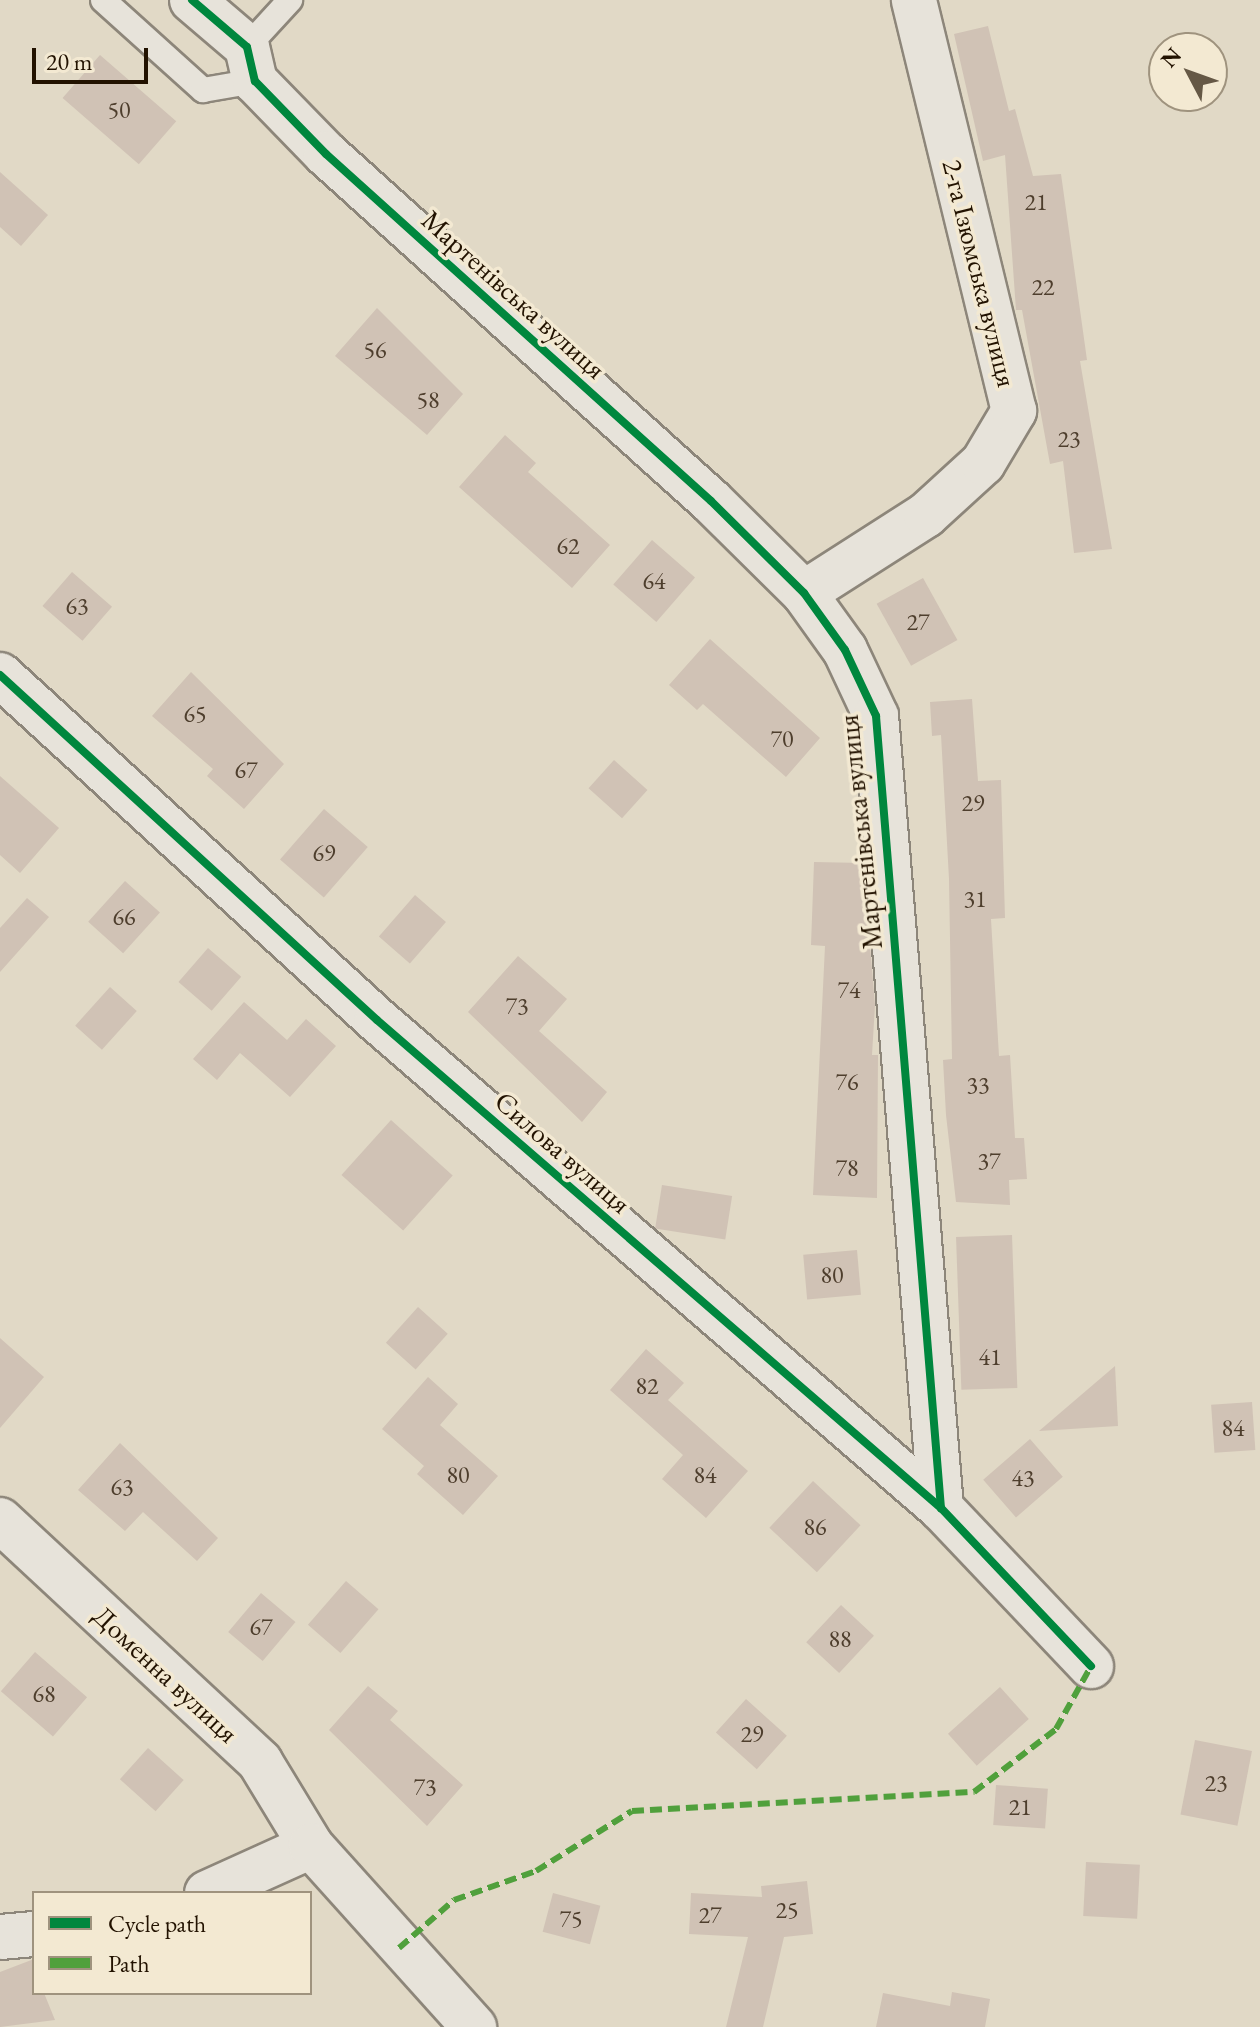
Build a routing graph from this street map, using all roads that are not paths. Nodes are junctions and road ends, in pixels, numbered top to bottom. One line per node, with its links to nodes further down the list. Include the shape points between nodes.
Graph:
1 (103, 0): 5 (lane, via 203,90)
2 (192, 0): 5 (street, Мартенівська вулиця)
3 (290, 0): 5 (lane)
4 (914, 0): 6 (street, 2-га Ізюмська вулиця, via 1014,411 983,463 926,515)
5 (251, 64): 6 (street, Мартенівська вулиця, via 326,154 711,501)
6 (804, 593): 8 (street, Мартенівська вулиця, via 845,650 876,716)
7 (0, 675): 8 (street, Силова вулиця, via 377,1020)
8 (941, 1508): 10 (street, Силова вулиця)
9 (0, 1520): 11 (street, Доменна вулиця, via 260,1762)
10 (1091, 1666)
11 (311, 1846): 12 (street); 15 (street, Доменна вулиця)
12 (211, 1891)
13 (32, 1934): 14 (street)
14 (0, 1937)
15 (474, 2027)

